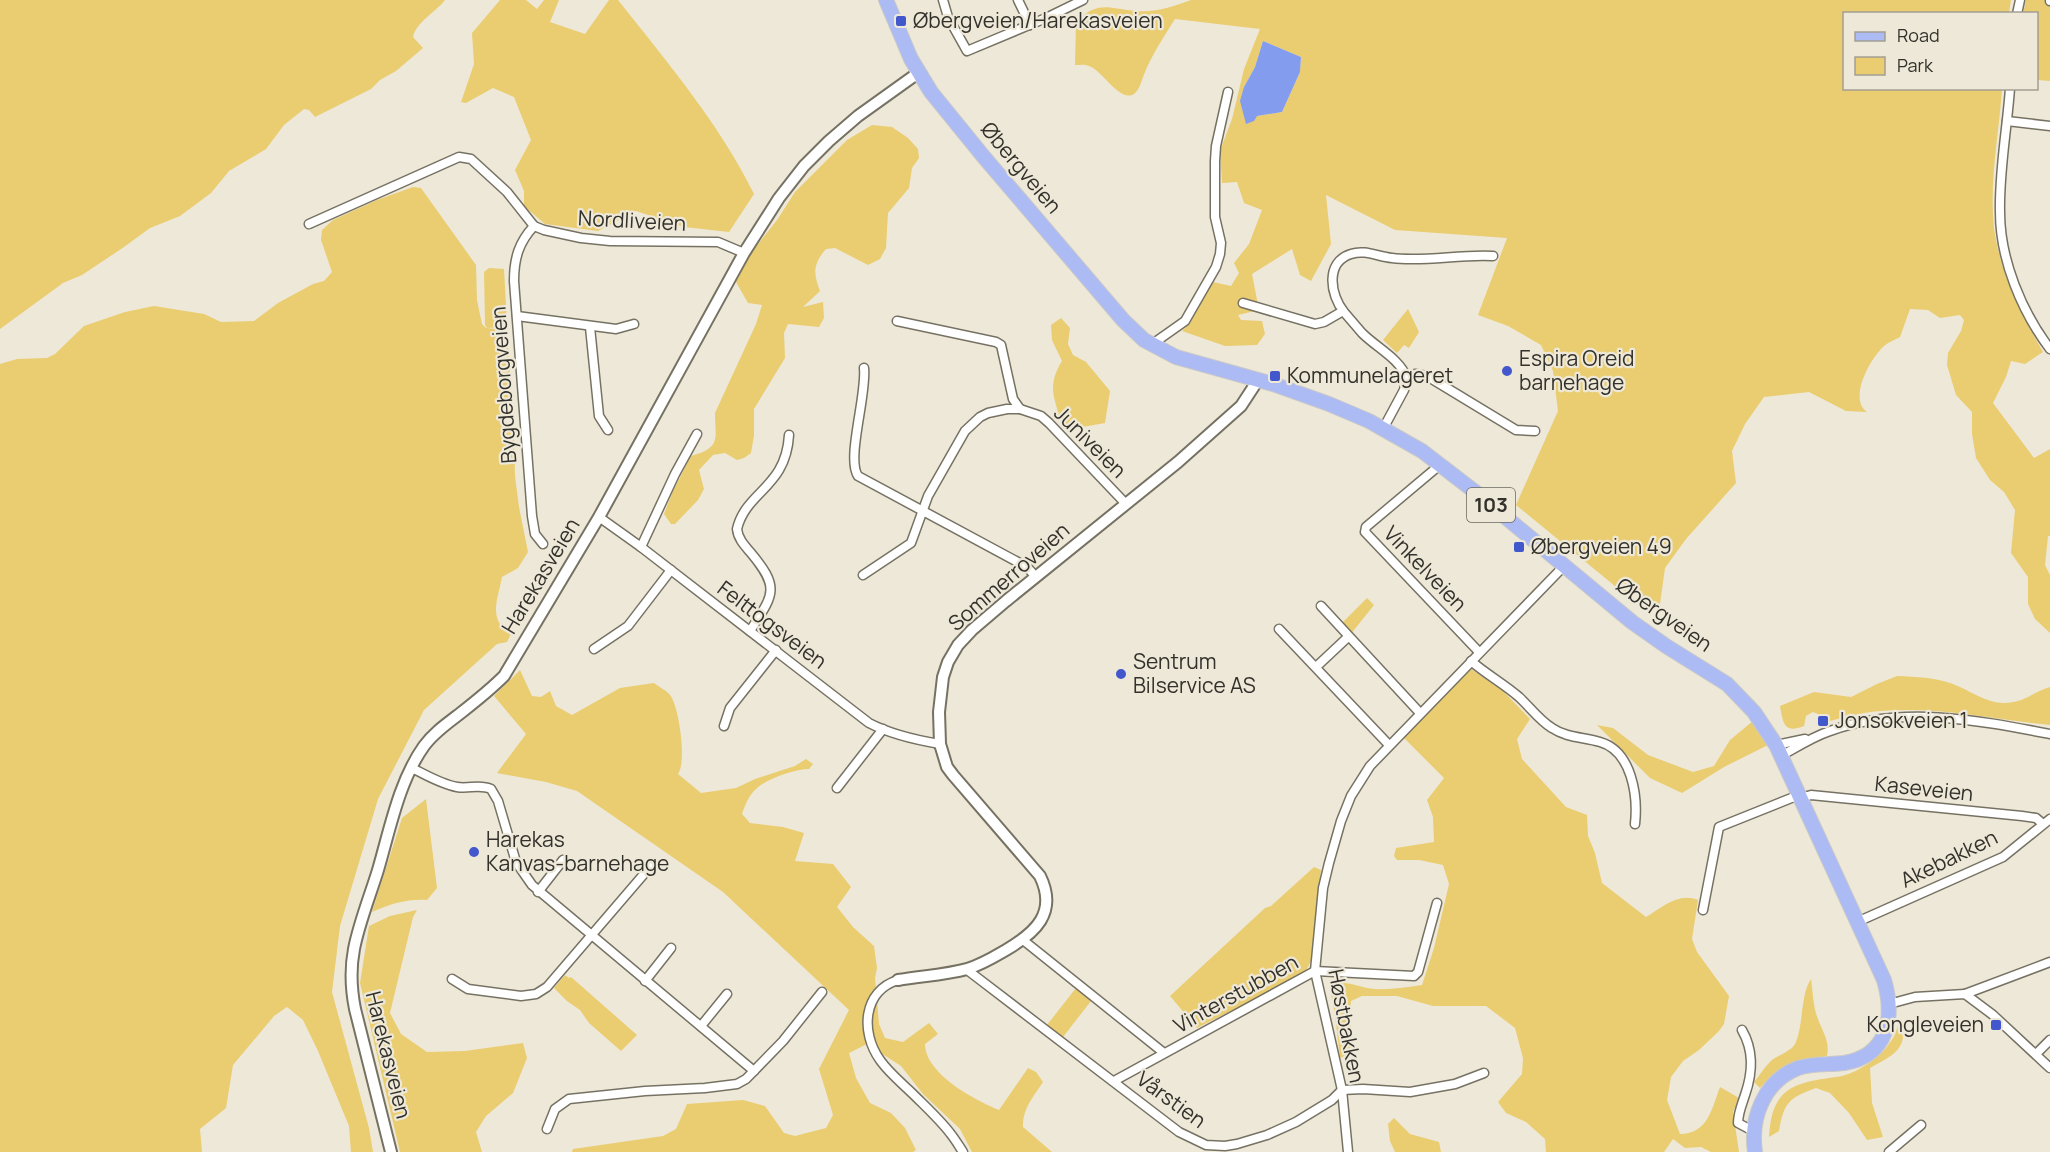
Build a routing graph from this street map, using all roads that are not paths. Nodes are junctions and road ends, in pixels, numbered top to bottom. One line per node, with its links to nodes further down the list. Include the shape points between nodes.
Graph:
1 (886, 0): 6 (main road, Øbergveien / 103)
2 (943, 0): 5 (street, via 966,51)
3 (1018, 0): 5 (street)
4 (1078, 1): 5 (street)
5 (1030, 26)
6 (918, 73): 13 (street, Harekasveien, via 858,116 804,166); 21 (main road, Øbergveien / 103, via 983,156 1124,320)
7 (2010, 90): 9 (street)
8 (1228, 92): 21 (street, via 1215,161 1215,217 1220,254 1185,321)
9 (2007, 121): 10 (street); 22 (street, via 2000,212 2005,252 2028,314)
10 (2050, 126)
11 (309, 224): 12 (street, via 465,157 507,192)
12 (534, 226): 13 (street, Nordliveien, via 563,235 610,241 718,242); 17 (street, Bygdeborgveien, via 525,236 514,263)
13 (744, 253): 35 (street, Harekasveien)
14 (1493, 256): 16 (street, via 1393,258 1363,252 1345,256 1333,278 1334,295)
15 (1243, 303): 16 (street, via 1315,324)
16 (1343, 311): 24 (street, via 1398,363)
17 (518, 316): 20 (street); 36 (street, Bygdeborgveien, via 532,516 535,534)
18 (897, 321): 26 (street, Juniveien, via 1001,345 1013,399)
19 (634, 324): 20 (street, via 616,329)
20 (590, 327): 28 (street, via 599,416)
21 (1151, 345): 25 (main road, Øbergveien / 103, via 1176,357)
22 (2050, 349)
23 (864, 368): 34 (street, via 854,471)
24 (1407, 378): 27 (street); 29 (street, via 1415,374 1427,376 1516,430)
25 (1258, 380): 27 (main road, Øbergveien / 103, via 1329,404); 33 (street, Sommerroveien, via 1241,406)
26 (1020, 409): 33 (street, Juniveien, via 1049,423); 34 (street, via 988,413 965,431)
27 (1383, 429): 32 (main road, Øbergveien / 103)
28 (608, 430)
29 (1535, 431)
30 (697, 434): 37 (street)
31 (789, 435): 44 (street, via 781,469 747,509 736,530 768,575 771,588)
32 (1441, 464): 38 (main road, Øbergveien / 103); 48 (street, Vinkelveien, via 1366,527 1365,532)
33 (1126, 504): 41 (street, Sommerroveien)
34 (922, 512): 40 (street, via 911,543); 41 (street, via 1027,567)
35 (599, 517): 37 (street, Felttogsveien); 58 (street, Harekasveien, via 504,676 434,734)
36 (543, 544)
37 (641, 547): 39 (street, Felttogsveien)
38 (1564, 566): 48 (street, Høstbakken); 57 (main road, Øbergveien / 103, via 1645,632 1727,684 1754,712)
39 (671, 570): 44 (street, Felttogsveien); 46 (street, via 628,626)
40 (863, 576)
41 (1036, 577): 55 (street, Sommerroveien, via 972,630 948,662 939,712)
42 (1321, 606): 45 (street)
43 (1279, 629): 50 (street)
44 (750, 632): 47 (street, Felttogsveien)
45 (1348, 637): 50 (street); 51 (street)
46 (594, 649)
47 (776, 650): 52 (street, via 730,708); 53 (street, Felttogsveien, via 861,717)
48 (1479, 652): 49 (street, Høstbakken)
49 (1472, 661): 51 (street, Høstbakken); 62 (street, via 1553,729 1569,737 1602,743 1615,752 1631,778 1637,804)
50 (1316, 667): 56 (street)
51 (1420, 713): 56 (street, Høstbakken)
52 (724, 726)
53 (883, 729): 55 (street, Felttogsveien); 59 (street)
54 (2050, 734): 57 (street, via 1961,719 1886,718 1848,725)
55 (940, 744): 70 (street, Sommerroveien, via 947,767 1044,885 1045,913)
56 (1389, 745): 74 (street, Høstbakken, via 1360,780 1341,821 1323,888)
57 (1778, 751): 60 (main road, Øbergveien / 103)
58 (412, 768): 65 (street, via 451,786 491,789 516,862); 95 (street, Harekasveien, via 354,948 351,974 355,1009)
59 (837, 788)
60 (1799, 797): 61 (street, Kaseveien, via 1811,795); 67 (street, via 1719,827); 68 (main road, Øbergveien / 103)
61 (2047, 821): 68 (street, Akebakken, via 2003,857)
62 (1635, 824)
63 (563, 860): 65 (street)
64 (650, 867): 69 (street)
65 (538, 892): 69 (street)
66 (1437, 903): 74 (street, Vinterstubben, via 1414,976)
67 (1703, 910)
68 (1857, 922): 81 (main road, Øbergveien / 103, via 1884,980)
69 (591, 936): 75 (street, via 548,987 536,994 521,996 468,989); 77 (street)
70 (1023, 940): 73 (street, Sommerroveien); 85 (street)
71 (672, 948): 77 (street)
72 (2049, 963): 80 (street)
73 (966, 969): 76 (street, Sommerroveien); 90 (street, Vårstien)
74 (1315, 971): 85 (street, Vinterstubben); 91 (street, Høstbakken)
75 (452, 979)
76 (898, 980): 96 (street, via 890,982 871,1003 867,1023 871,1043 880,1060 950,1133)
77 (645, 981): 82 (street)
78 (822, 992): 88 (street)
79 (727, 994): 82 (street)
80 (1965, 994): 81 (street, via 1915,997); 86 (street)
81 (1889, 1005): 94 (main road, Øbergveien / 103, via 1885,1031 1869,1054 1848,1062 1811,1065 1787,1074 1763,1099)
82 (701, 1026): 88 (street)
83 (1742, 1030): 94 (street, Øbergveien, via 1752,1059 1738,1123)
84 (2050, 1040): 86 (street)
85 (1164, 1053): 90 (street, Vinterstubben)
86 (2036, 1054): 87 (street)
87 (2050, 1068)
88 (754, 1071): 93 (street, via 737,1084 569,1099 555,1109)
89 (1484, 1073): 91 (street, via 1455,1084 1410,1092)
90 (1114, 1081): 91 (street, Vårstien, via 1179,1132 1213,1146 1267,1135 1314,1112)
91 (1341, 1090): 97 (street, Høstbakken)
92 (1921, 1125): 99 (street)
93 (547, 1129)
94 (1753, 1131): 98 (main road, Øbergveien / 103)
95 (391, 1152)
96 (963, 1152)
97 (1348, 1152)
98 (1755, 1152)
99 (1889, 1152)

